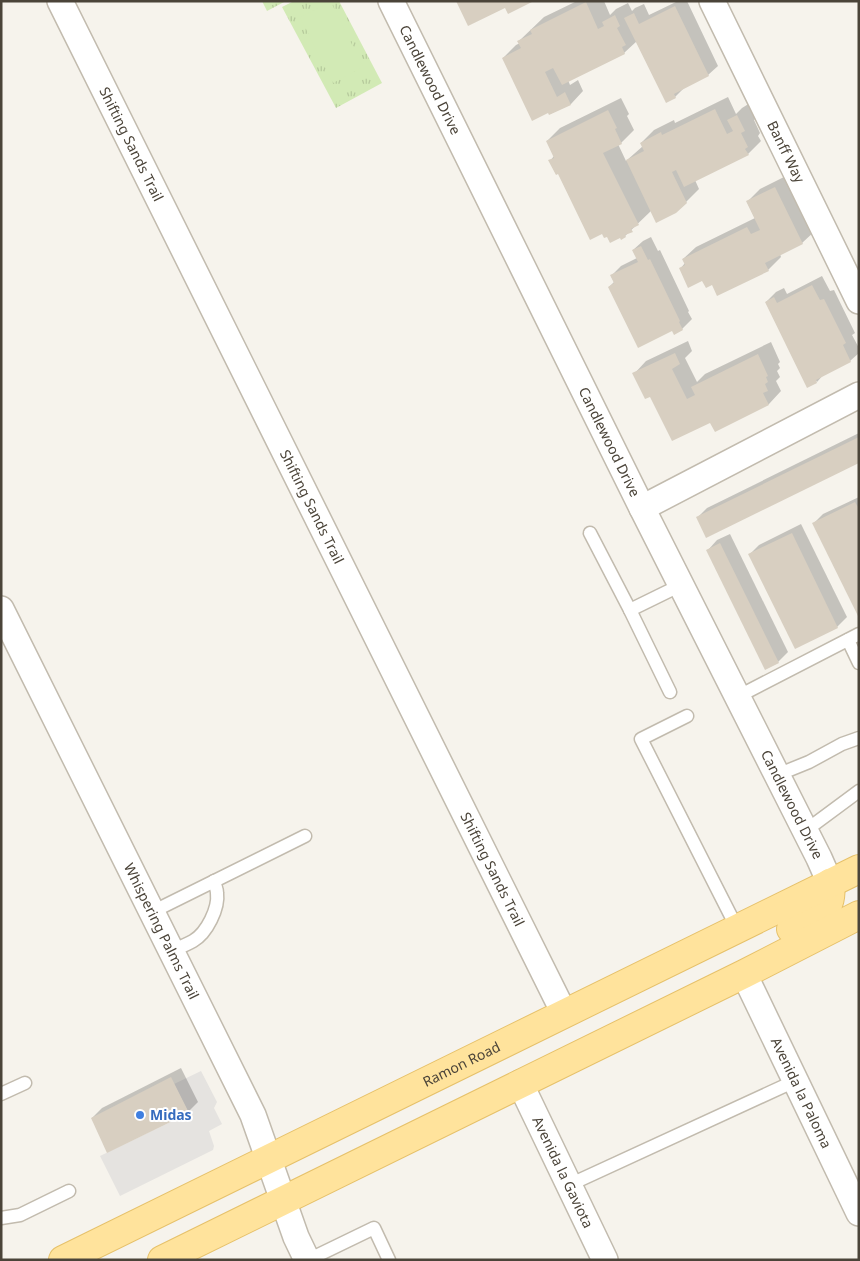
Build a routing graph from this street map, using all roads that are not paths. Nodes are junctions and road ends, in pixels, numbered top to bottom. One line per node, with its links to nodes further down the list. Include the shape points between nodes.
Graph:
1 (60, 1): 30 (street, Shifting Sands Trail)
2 (391, 1): 6 (street, Candlewood Drive)
3 (712, 1): 4 (street, Banff Way)
4 (859, 301)
5 (859, 395): 6 (street)
6 (642, 508): 8 (street, Candlewood Drive)
7 (590, 532): 10 (lane)
8 (681, 585): 10 (lane); 14 (street, Candlewood Drive)
9 (1, 609): 24 (street, Whispering Palms Trail)
10 (630, 610): 13 (lane)
11 (853, 637): 12 (lane); 14 (lane)
12 (859, 663)
13 (670, 692)
14 (737, 697): 17 (street, Candlewood Drive)
15 (687, 716): 26 (lane, via 640,739)
16 (859, 738): 17 (lane)
17 (777, 776): 19 (street, Candlewood Drive)
18 (859, 791): 19 (lane)
19 (805, 831): 23 (street, Candlewood Drive)
20 (305, 836): 22 (lane)
21 (859, 869): 23 (main road)
22 (214, 881): 24 (lane); 27 (lane, via 216,906 210,922 194,940)
23 (830, 883): 26 (main road, via 830,904 818,916)
24 (152, 912): 27 (street, Whispering Palms Trail)
25 (859, 916): 28 (main road)
26 (745, 938): 28 (main road); 29 (main road); 30 (main road, Ramon Road)
27 (171, 951): 35 (street, Whispering Palms Trail, via 253,1115)
28 (744, 974): 29 (main road); 31 (street, Avenida la Paloma)
29 (683, 1003): 33 (main road)
30 (564, 1013): 35 (main road, Ramon Road)
31 (795, 1081): 36 (lane); 39 (street, Avenida la Paloma)
32 (25, 1083): 34 (lane)
33 (520, 1083): 36 (street, Avenida la Gaviota); 38 (main road)
34 (1, 1094)
35 (268, 1159): 38 (street, Whispering Palms Trail); 41 (main road, Ramon Road)
36 (569, 1185): 45 (street, Avenida la Gaviota)
37 (69, 1191): 40 (lane, via 20,1215)
38 (283, 1200): 42 (main road); 43 (street, Whispering Palms Trail)
39 (859, 1213)
40 (1, 1218)
41 (63, 1260)
42 (162, 1260)
43 (308, 1260): 44 (lane, via 374,1228)
44 (389, 1260)
45 (605, 1260)

